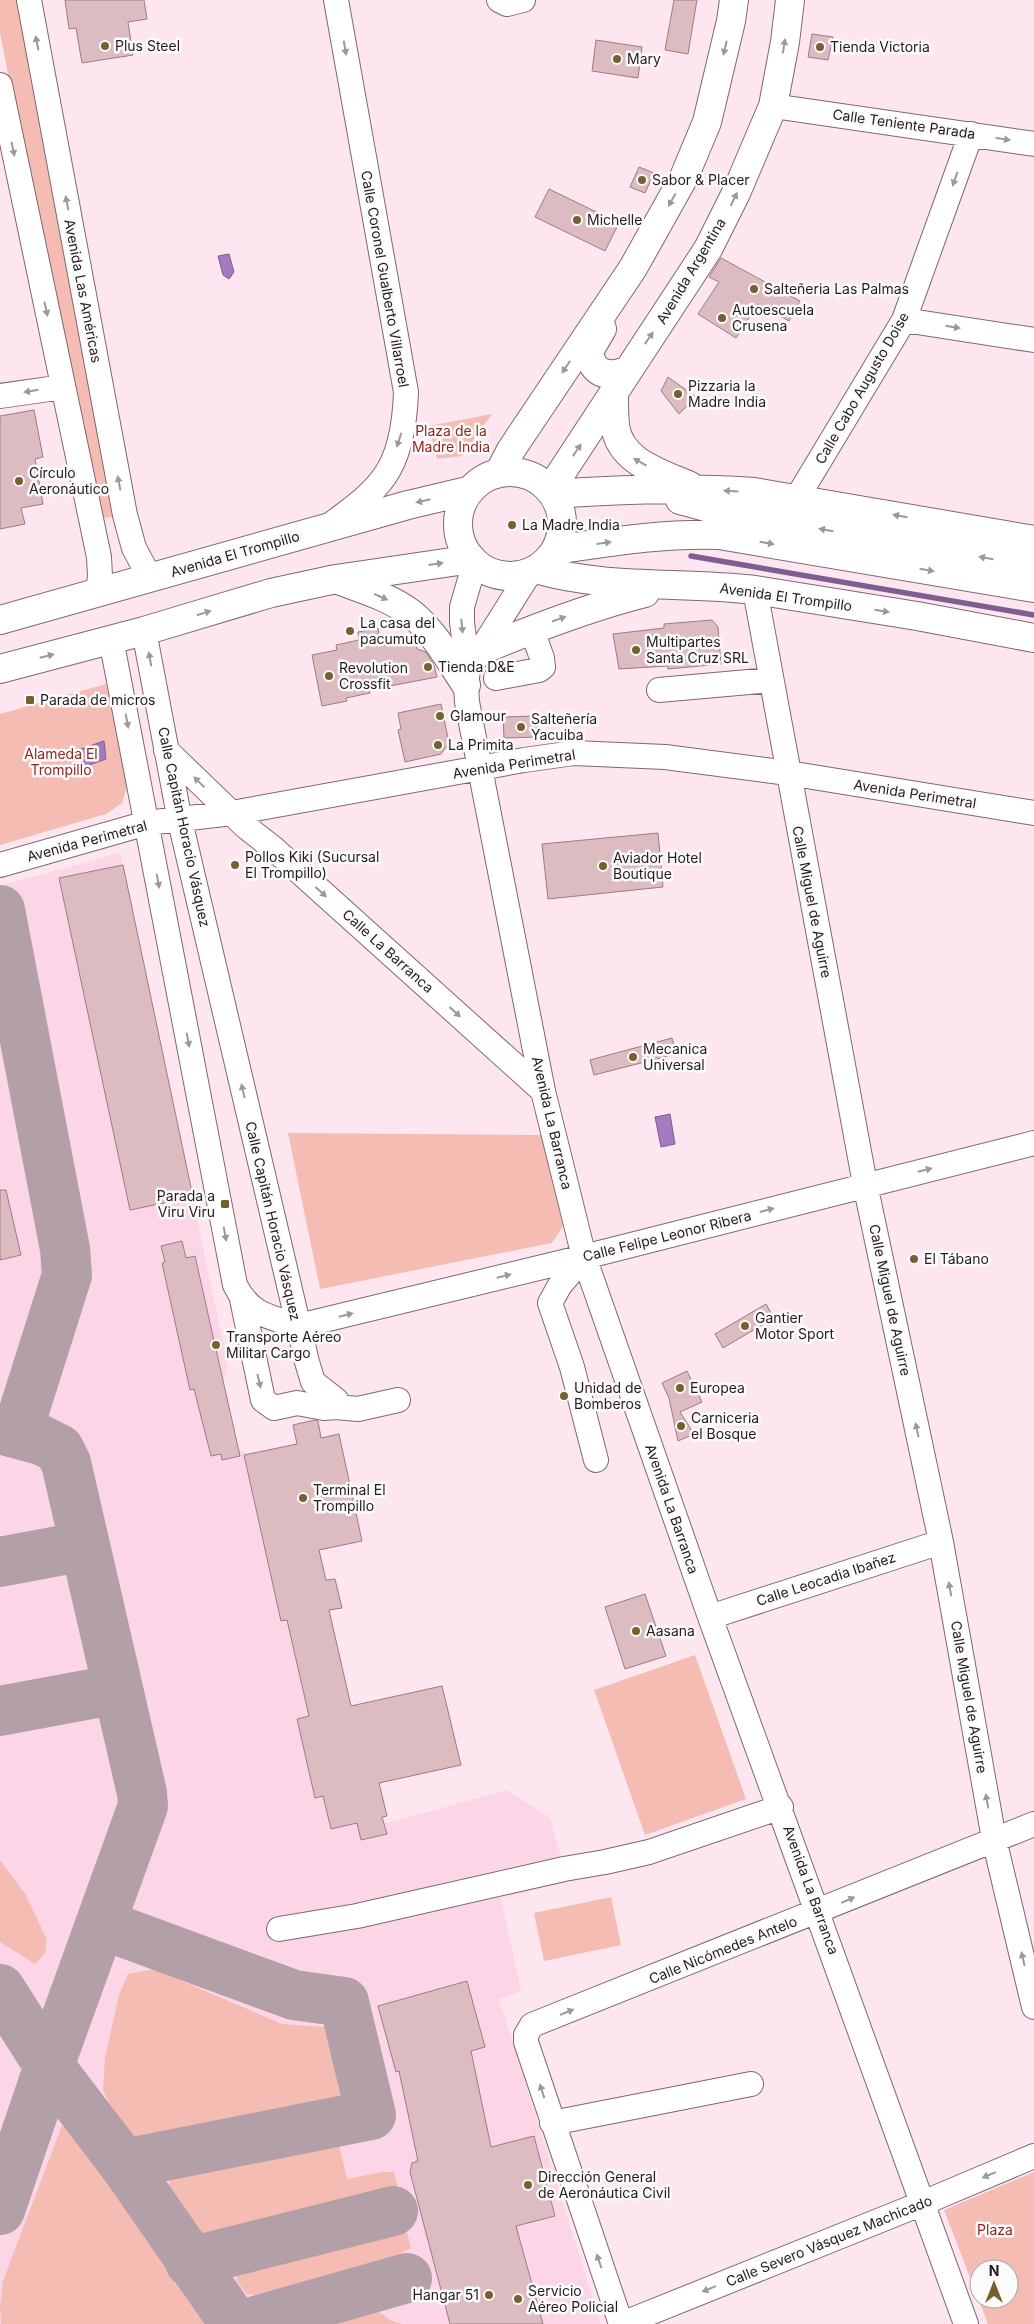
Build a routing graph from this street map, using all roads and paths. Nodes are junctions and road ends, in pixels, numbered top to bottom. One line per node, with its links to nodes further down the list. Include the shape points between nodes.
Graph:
1 (29, 0): 23 (street, Avenida Las Américas, one-way to 1)
2 (336, 0): 25 (street, Calle Coronel Gualberto Villarroel, one-way to 25, via 406,392 405,422 384,477 363,499)
3 (499, 0): 4 (street, via 506,4)
4 (523, 0)
5 (734, 0): 11 (main road, one-way to 11, via 707,122 684,177)
6 (790, 0): 8 (main road, Avenida Argentina, one-way to 6)
7 (1, 99): 15 (street, one-way to 15)
8 (773, 106): 9 (street, Calle Teniente Parada); 14 (main road, Avenida Argentina, one-way to 8, via 708,249)
9 (972, 134): 10 (street, Calle Teniente Parada, one-way to 10); 12 (street, Calle Cabo Augusto Doise, one-way to 12)
10 (1034, 144)
11 (633, 268): 14 (main road, via 626,290 589,351 590,360 599,372 616,375); 17 (main road, one-way to 17, via 511,450)
12 (904, 320): 13 (street, one-way to 13); 22 (street, Calle Cabo Augusto Doise)
13 (1034, 340)
14 (620, 382): 20 (main road, one-way to 14, via 633,459 620,443 615,426); 21 (main road, Avenida Argentina, one-way to 14)
15 (63, 386): 16 (street, one-way to 16); 24 (street)
16 (0, 396)
17 (500, 473): 19 (main road, via 484,479); 21 (main road, via 530,476)
18 (640, 489): 20 (main road); 21 (main road); 29 (main road, one-way to 18, via 735,515)
19 (471, 490): 25 (main road, Avenida El Trompillo, one-way to 25); 28 (main road, via 460,512 458,525 464,549)
20 (700, 490): 22 (main road, one-way to 20)
21 (551, 492): 27 (main road, via 562,522)
22 (797, 498): 26 (main road, one-way to 22)
23 (125, 515): 24 (street, via 123,523 110,531 95,526); 31 (street, Avenida Las Américas, via 134,548)
24 (91, 520): 36 (street, via 99,557)
25 (325, 529): 31 (main road, Avenida El Trompillo)
26 (1034, 540)
27 (555, 550): 30 (main road, via 547,561); 34 (main road, one-way to 34, via 654,536 719,535)
28 (473, 561): 30 (main road, via 501,575 516,576); 32 (main road, one-way to 28); 42 (street, Avenida La Barranca, one-way to 42, via 462,607)
29 (1034, 566)
30 (533, 570): 33 (main road, Avenida El Trompillo, via 602,582); 42 (street)
31 (150, 578): 36 (main road, Avenida El Trompillo)
32 (336, 579): 39 (main road, one-way to 32, via 271,593); 42 (main road, one-way to 42, via 384,598 411,614 438,644)
33 (676, 585): 35 (main road, Avenida El Trompillo); 38 (main road, one-way to 33, via 608,602)
34 (1034, 588)
35 (755, 590): 40 (main road, Avenida El Trompillo, one-way to 40); 45 (street, Calle Miguel de Aguirre)
36 (98, 593): 37 (main road, Avenida El Trompillo)
37 (0, 620)
38 (532, 630): 42 (main road); 44 (street, via 543,667)
39 (144, 631): 41 (main road); 47 (street, Calle Capitán Horacio Vásquez, one-way to 39)
40 (1034, 638)
41 (111, 639): 43 (main road, one-way to 41); 53 (street, one-way to 53)
42 (472, 668): 48 (street, Avenida La Barranca, via 467,702)
43 (0, 669)
44 (496, 678)
45 (771, 680): 46 (street); 49 (street, Calle Miguel de Aguirre)
46 (659, 690)
47 (166, 750): 50 (street, Calle La Barranca, one-way to 47); 52 (street, Calle Capitán Horacio Vásquez)
48 (481, 768): 49 (street, Avenida Perimetral, via 574,753 665,757); 50 (street, Avenida Perimetral); 55 (street, Avenida La Barranca)
49 (788, 773): 51 (street, Avenida Perimetral); 57 (street, Calle Miguel de Aguirre)
50 (232, 813): 52 (street, Avenida Perimetral); 55 (street, Calle La Barranca, one-way to 55)
51 (1034, 813)
52 (180, 821): 53 (street, Avenida Perimetral); 60 (street, Calle Capitán Horacio Vásquez, one-way to 52)
53 (147, 823): 54 (street, Avenida Perimetral); 59 (street, one-way to 59, via 235,1286)
54 (0, 865)
55 (543, 1091): 58 (street, Avenida La Barranca)
56 (1034, 1142): 57 (street, Calle Felipe Leonor Ribera, one-way to 56)
57 (865, 1184): 58 (street, Calle Felipe Leonor Ribera, one-way to 57); 64 (street, Calle Miguel de Aguirre, one-way to 57)
58 (584, 1257): 60 (street, Calle Felipe Leonor Ribera, one-way to 58); 63 (street, via 560,1285 550,1303 572,1367); 65 (street, Avenida La Barranca)
59 (242, 1299): 60 (street, Calle Capitán Horacio Vásquez, via 256,1312); 62 (street, one-way to 62, via 263,1400 274,1408 297,1403)
60 (299, 1326): 62 (street, via 313,1382 336,1400)
61 (398, 1400): 62 (street, via 358,1409)
62 (336, 1407)
63 (596, 1460)
64 (942, 1542): 65 (street, Calle Leocadia Ibañez); 68 (street, Calle Miguel de Aguirre, one-way to 64)
65 (710, 1617): 66 (street, Avenida La Barranca)
66 (781, 1807): 69 (street, Avenida La Barranca); 70 (street, via 649,1852 357,1916)
67 (1034, 1824): 68 (street, Calle Nicómedes Antelo)
68 (994, 1839): 69 (street, Calle Nicómedes Antelo, one-way to 68); 71 (street, Calle Miguel de Aguirre, one-way to 68)
69 (819, 1912): 73 (street, Calle Nicómedes Antelo, one-way to 69, via 526,2042 532,2025); 75 (street, Avenida La Barranca)
70 (280, 1929)
71 (1034, 2007)
72 (751, 2084): 73 (street)
73 (552, 2123): 76 (street, one-way to 73)
74 (1034, 2156): 75 (street, Calle Severo Vásquez Machicado, one-way to 75)
75 (923, 2203): 76 (street, Calle Severo Vásquez Machicado, one-way to 76); 77 (street, Avenida La Barranca)
76 (622, 2324)
77 (966, 2324)

